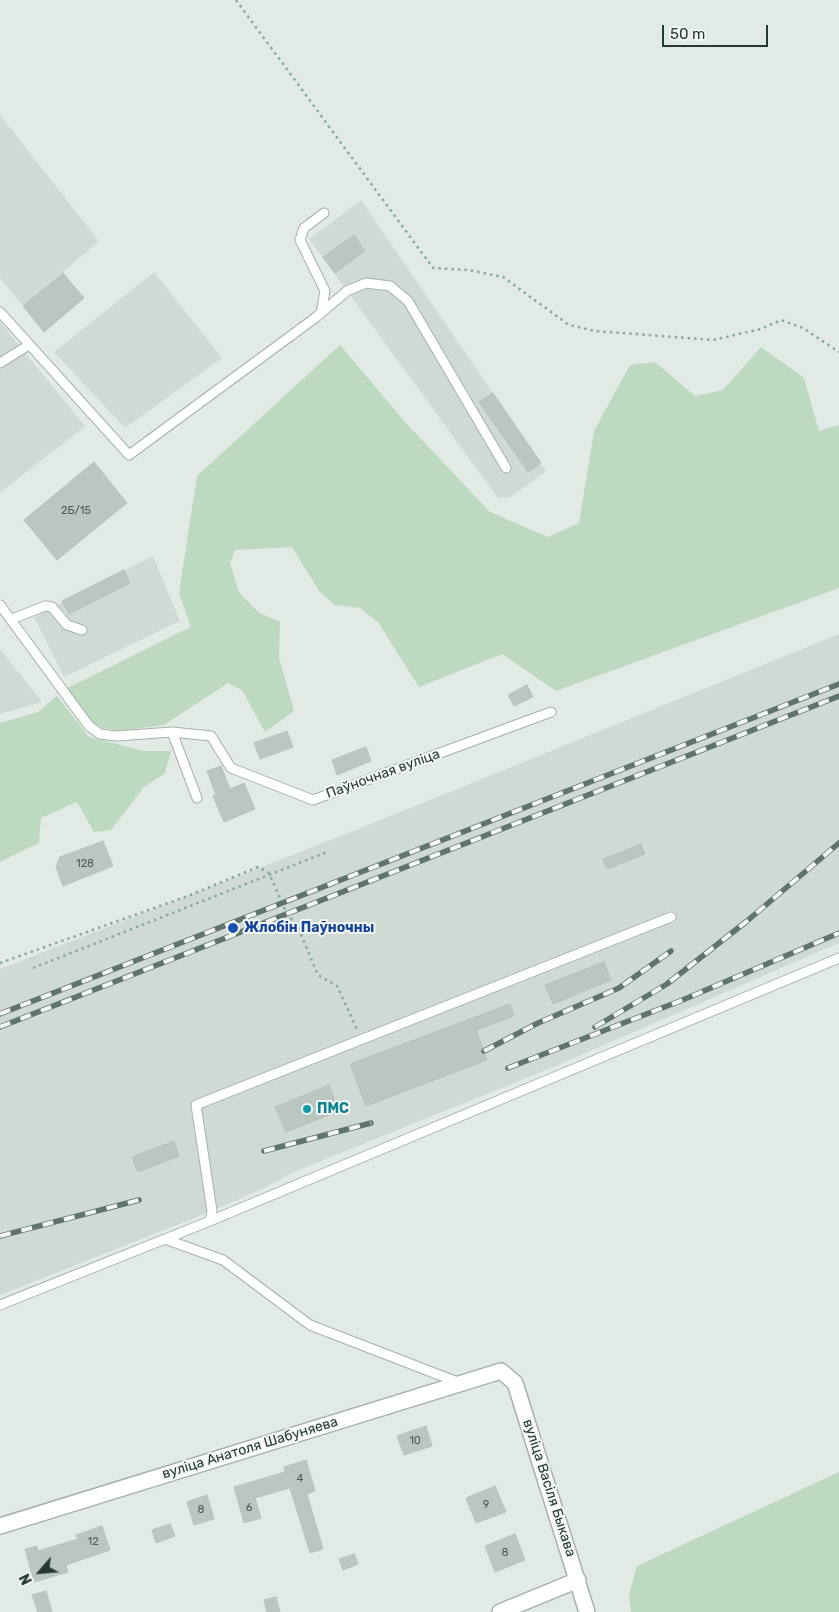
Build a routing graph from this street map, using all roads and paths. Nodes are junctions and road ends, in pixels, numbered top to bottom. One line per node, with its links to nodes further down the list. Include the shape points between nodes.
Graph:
1 (236, 0): 6 (path, via 433,268 503,277 569,325 595,331 714,340 762,329 781,320 803,328)
2 (324, 213): 4 (lane, via 304,228 300,240 325,291)
3 (0, 312): 5 (lane)
4 (321, 313): 5 (lane, via 129,456); 8 (lane, via 346,291 366,283 390,286 408,301)
5 (29, 344): 7 (lane)
6 (839, 352)
7 (0, 363)
8 (506, 468)
9 (0, 605): 10 (lane)
10 (12, 619): 11 (lane, via 45,606 52,607 67,625); 13 (lane, via 89,726 100,734)
11 (82, 630)
12 (550, 712): 13 (lane, Паўночная вуліца, via 313,800 232,768 211,736)
13 (172, 732): 14 (lane)
14 (197, 798)
15 (327, 852): 16 (path)
16 (270, 874): 19 (path, via 258,867 188,896); 20 (path); 21 (path, via 318,975 338,986)
17 (671, 916): 21 (lane)
18 (839, 958): 22 (lane)
19 (0, 963)
20 (33, 968)
21 (362, 1040): 22 (lane, via 196,1105 212,1211)
22 (210, 1221): 23 (lane)
23 (166, 1239): 24 (lane); 26 (lane, via 223,1260 310,1325)
24 (0, 1305)
25 (501, 1371): 26 (street, вуліца Анатоля Шабуняева); 28 (street, вуліца Васіля Быкава, via 515,1383)
26 (460, 1383): 27 (street, вуліца Анатоля Шабуняева)
27 (0, 1526)
28 (578, 1580): 29 (street); 30 (street, вуліца Васіля Быкава)
29 (500, 1612)
30 (587, 1612)

